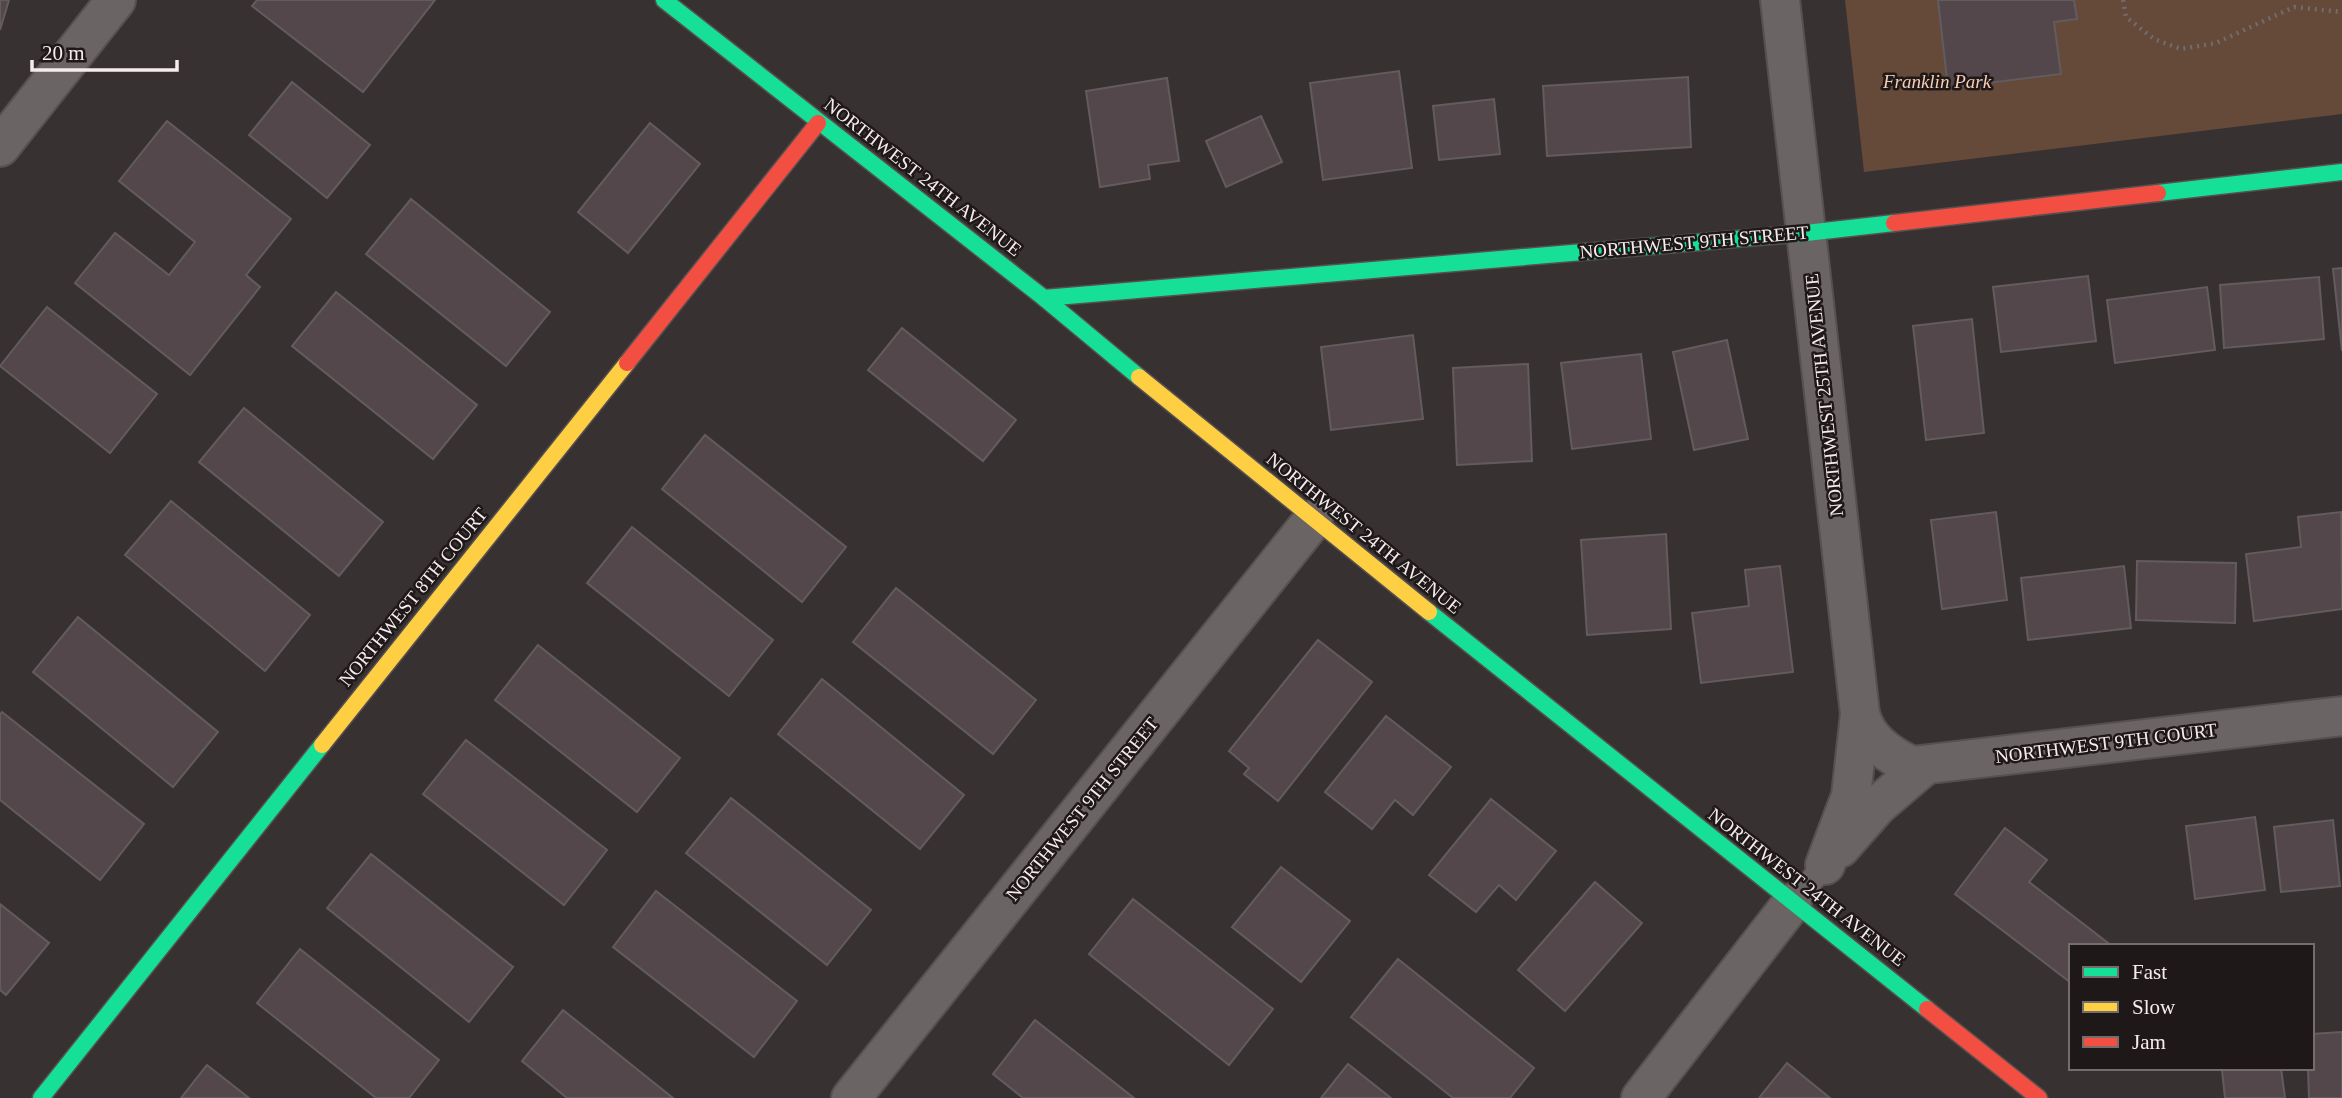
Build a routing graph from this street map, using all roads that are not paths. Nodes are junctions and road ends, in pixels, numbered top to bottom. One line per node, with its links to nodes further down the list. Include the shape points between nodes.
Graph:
1 (116, 0): 5 (street)
2 (664, 0): 4 (street, NORTHWEST 24TH AVENUE)
3 (1780, 0): 7 (street, NORTHWEST 25TH AVENUE)
4 (818, 123): 8 (street, NORTHWEST 24TH AVENUE); 16 (street, NORTHWEST 8TH COURT)
5 (0, 147)
6 (2342, 172): 7 (street, NORTHWEST 9TH STREET)
7 (1806, 233): 8 (street, NORTHWEST 9TH STREET); 11 (street, NORTHWEST 25TH AVENUE)
8 (1044, 298): 9 (street, NORTHWEST 24TH AVENUE)
9 (1313, 520): 14 (street, NORTHWEST 24TH AVENUE); 17 (street, NORTHWEST 9TH STREET)
10 (2342, 716): 12 (street, NORTHWEST 9TH COURT)
11 (1868, 728): 12 (street, NORTHWEST 9TH COURT, via 1891,757 1912,766); 13 (street, via 1851,796)
12 (1925, 765): 13 (street, via 1877,806)
13 (1825, 865): 14 (lane)
14 (1793, 903): 15 (street, NORTHWEST 24TH AVENUE); 18 (street)
15 (2032, 1096)
16 (41, 1098)
17 (851, 1098)
18 (1641, 1098)

